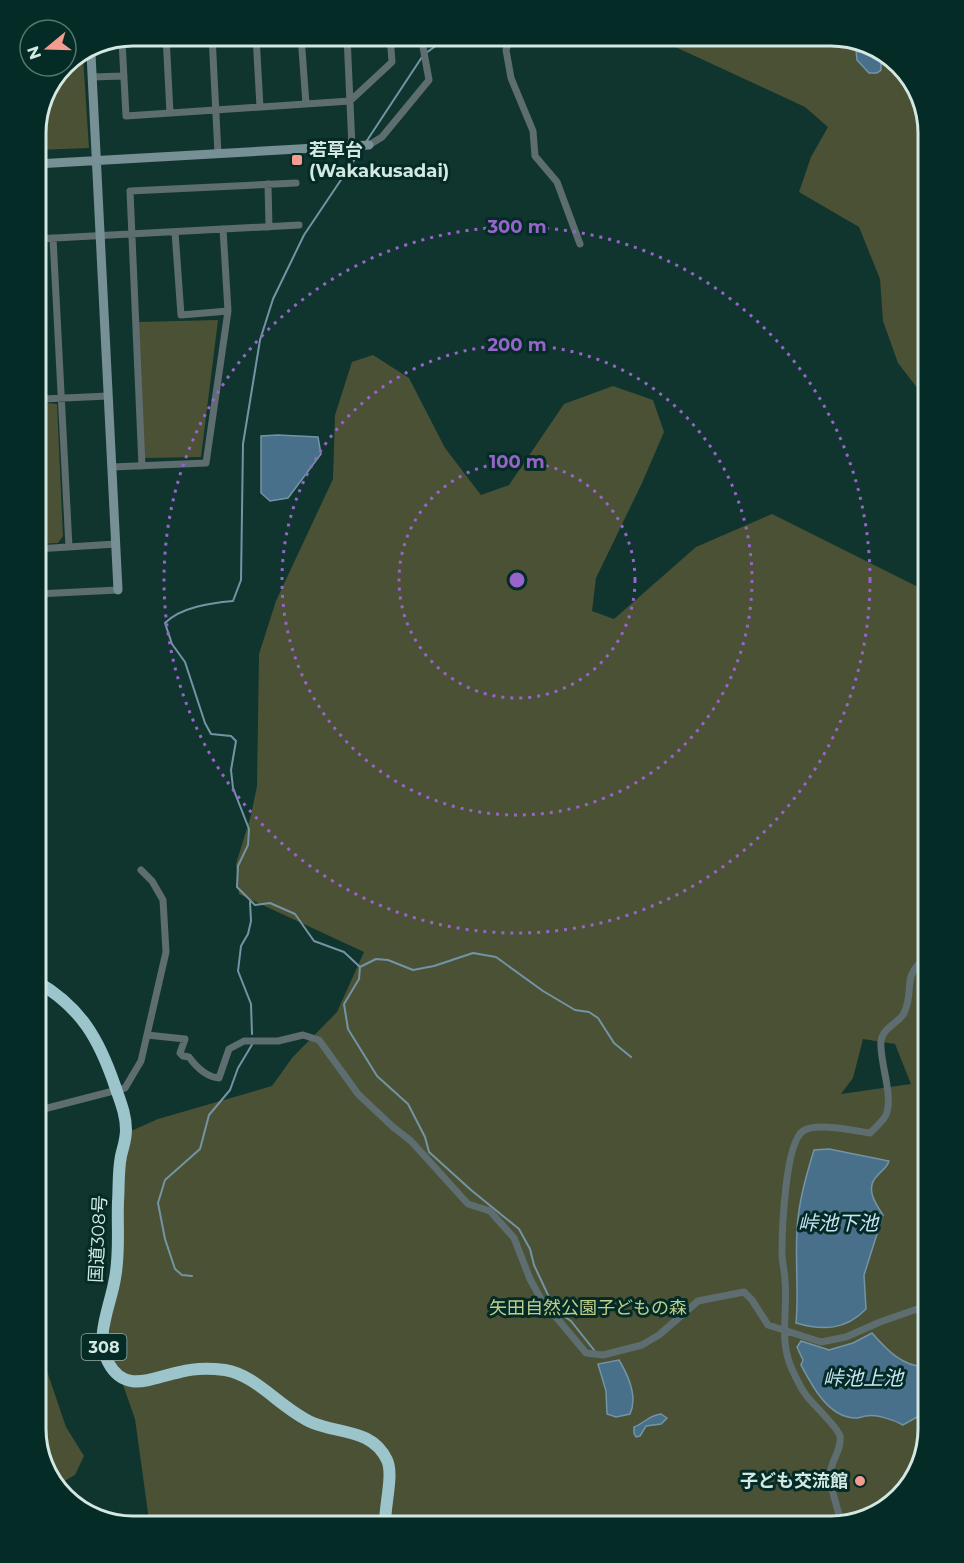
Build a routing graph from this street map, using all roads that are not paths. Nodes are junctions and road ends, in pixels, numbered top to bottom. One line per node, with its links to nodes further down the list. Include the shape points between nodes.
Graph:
1 (167, 46): 17 (street)
2 (213, 46): 16 (street)
3 (257, 46): 15 (street)
4 (302, 46): 14 (street)
5 (347, 46): 13 (street)
6 (391, 46): 13 (street, via 392,62)
7 (424, 46): 18 (street, via 429,80 382,137)
8 (122, 47): 11 (street)
9 (507, 47): 33 (street, via 511,78 533,131 535,156 557,182)
10 (91, 57): 12 (street)
11 (124, 76): 12 (street); 17 (street, via 126,116)
12 (92, 77): 21 (street)
13 (350, 101): 14 (street); 19 (street)
14 (306, 104): 15 (street)
15 (260, 107): 16 (street)
16 (216, 110): 17 (street); 20 (street)
17 (170, 113)
18 (369, 145): 19 (street)
19 (352, 147): 20 (street)
20 (218, 154): 21 (street)
21 (97, 161): 22 (street); 30 (street)
22 (47, 163)
23 (296, 183): 24 (street)
24 (268, 184): 26 (street); 29 (street, via 130,191)
25 (299, 225): 26 (street)
26 (269, 226): 27 (street)
27 (223, 229): 28 (street); 34 (street)
28 (176, 232): 29 (street); 34 (street, via 181,315)
29 (132, 234): 30 (street); 38 (street)
30 (100, 236): 32 (street); 35 (street)
31 (47, 238): 32 (street)
32 (53, 238): 36 (street)
33 (580, 244)
34 (228, 311): 38 (street, via 206,463)
35 (108, 396): 36 (street); 39 (street)
36 (61, 398): 37 (street); 41 (street)
37 (47, 399)
38 (142, 466): 39 (street)
39 (112, 467): 40 (street)
40 (116, 544): 41 (street); 43 (street)
41 (69, 547): 42 (street)
42 (47, 548)
43 (118, 590): 44 (street)
44 (47, 593)
45 (141, 870): 48 (street, via 163,900 166,952)
46 (917, 967): 52 (street, via 910,974 903,1014 881,1041 886,1115 870,1133 818,1127 804,1130 796,1138 783,1216)
47 (46, 987): 49 (highway, 国道308号 / 308, via 68,1003 90,1029)
48 (147, 1035): 49 (street, via 141,1061 125,1088); 52 (street, via 185,1039 180,1053 210,1078 219,1078 229,1049 244,1041 278,1041 303,1035 319,1040 358,1094 411,1141 468,1204 490,1211 514,1238 541,1299 586,1353 603,1355 642,1345 698,1301 744,1292 768,1325)
49 (116, 1090): 50 (street); 53 (highway, 国道308号 / 308, via 126,1132 120,1170 116,1276 103,1323 104,1351 109,1364 133,1382 189,1370 234,1372 303,1418 366,1438 382,1451 389,1465)
50 (46, 1108)
51 (917, 1309): 52 (street, via 846,1337 821,1342)
52 (784, 1330): 54 (street, via 783,1342 790,1365 805,1394 840,1435 840,1448 830,1476)
53 (385, 1516)
54 (840, 1516)

